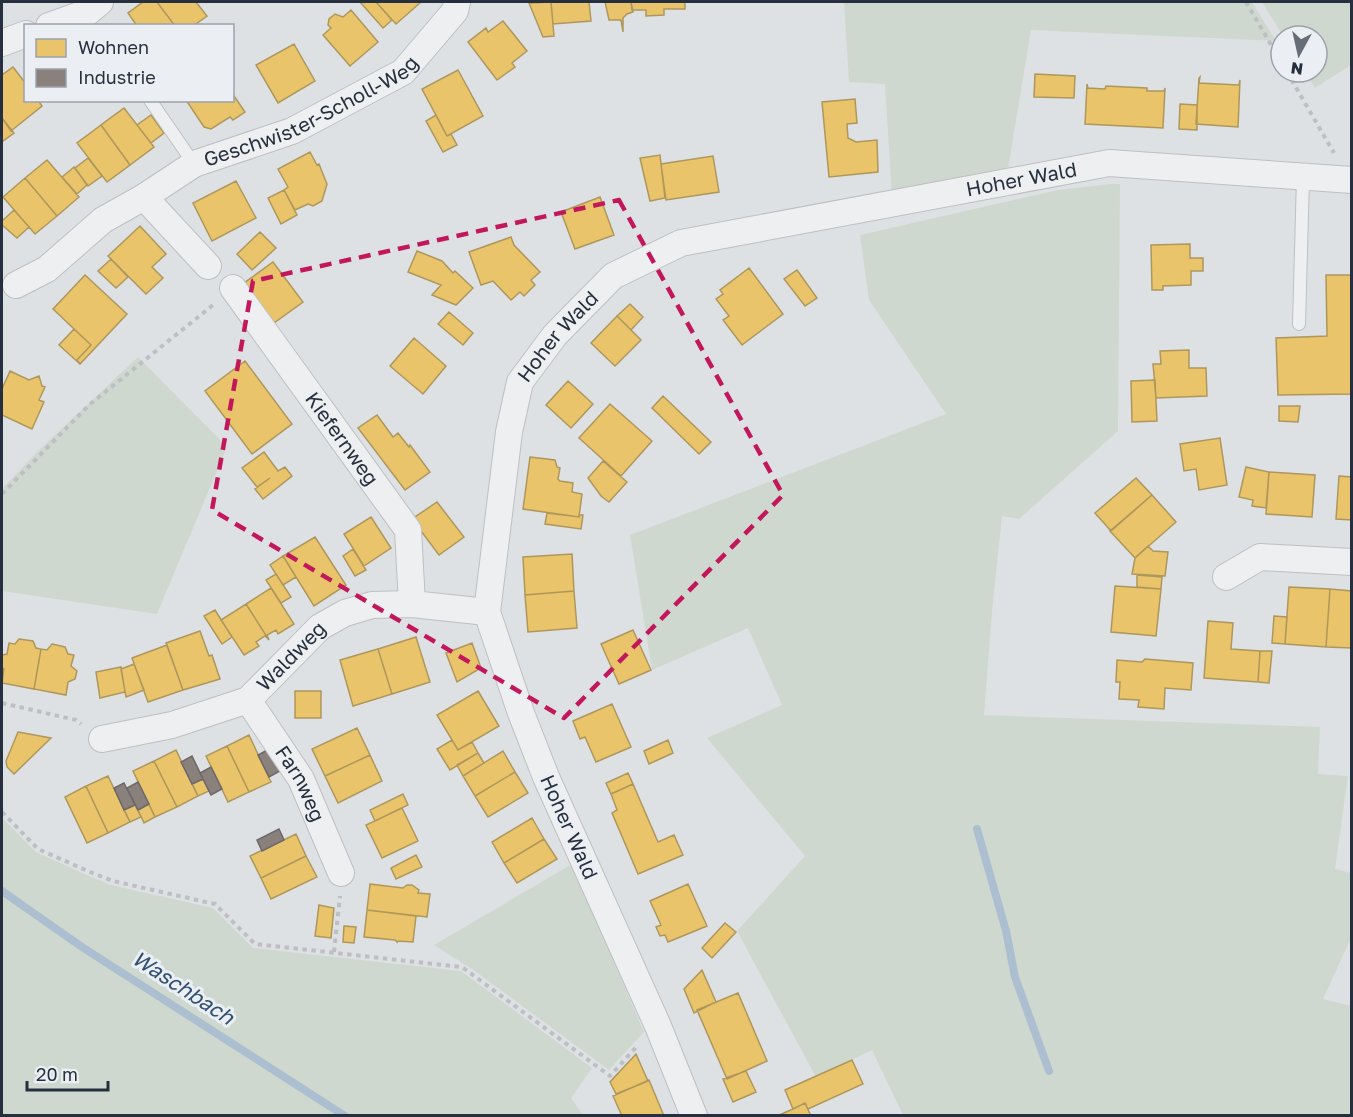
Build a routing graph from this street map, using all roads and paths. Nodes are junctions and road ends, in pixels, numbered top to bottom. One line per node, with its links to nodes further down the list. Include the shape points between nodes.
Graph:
1 (456, 2): 10 (street, Geschwister-Scholl-Weg, via 455,12 403,72 292,131)
2 (1246, 2): 6 (path)
3 (95, 13): 4 (street)
4 (56, 24)
5 (24, 35): 7 (street)
6 (1269, 41)
7 (2, 43)
8 (1294, 84): 12 (path)
9 (151, 102): 10 (lane)
10 (194, 164): 13 (street, Geschwister-Scholl-Weg)
11 (1303, 177): 12 (street, Hoher Wald); 17 (lane); 22 (street, Hoher Wald, via 1110,163 681,243 613,276 555,336 520,382 509,432)
12 (1350, 180)
13 (144, 198): 14 (street); 15 (street, Geschwister-Scholl-Weg, via 102,220 47,269)
14 (208, 266)
15 (16, 285)
16 (233, 288): 18 (path, via 89,405); 21 (street, Kiefernweg, via 408,530)
17 (1299, 324)
18 (2, 494)
19 (1352, 562): 20 (street, via 1260,556)
20 (1226, 577)
21 (412, 604): 22 (street, Waldweg); 23 (street, Waldweg, via 372,605 345,613 320,627)
22 (487, 612): 29 (street, Hoher Wald, via 546,777)
23 (248, 700): 25 (street, Waldweg, via 172,725); 27 (street, Farnweg, via 301,779)
24 (2, 703): 25 (path, via 76,720)
25 (102, 739)
26 (2, 812): 28 (path, via 38,849 90,872 113,881 215,904 255,944)
27 (341, 873): 28 (path)
28 (334, 952): 29 (path, via 462,967 610,1076)
29 (658, 1026): 30 (street, Hoher Wald)
30 (694, 1116)

